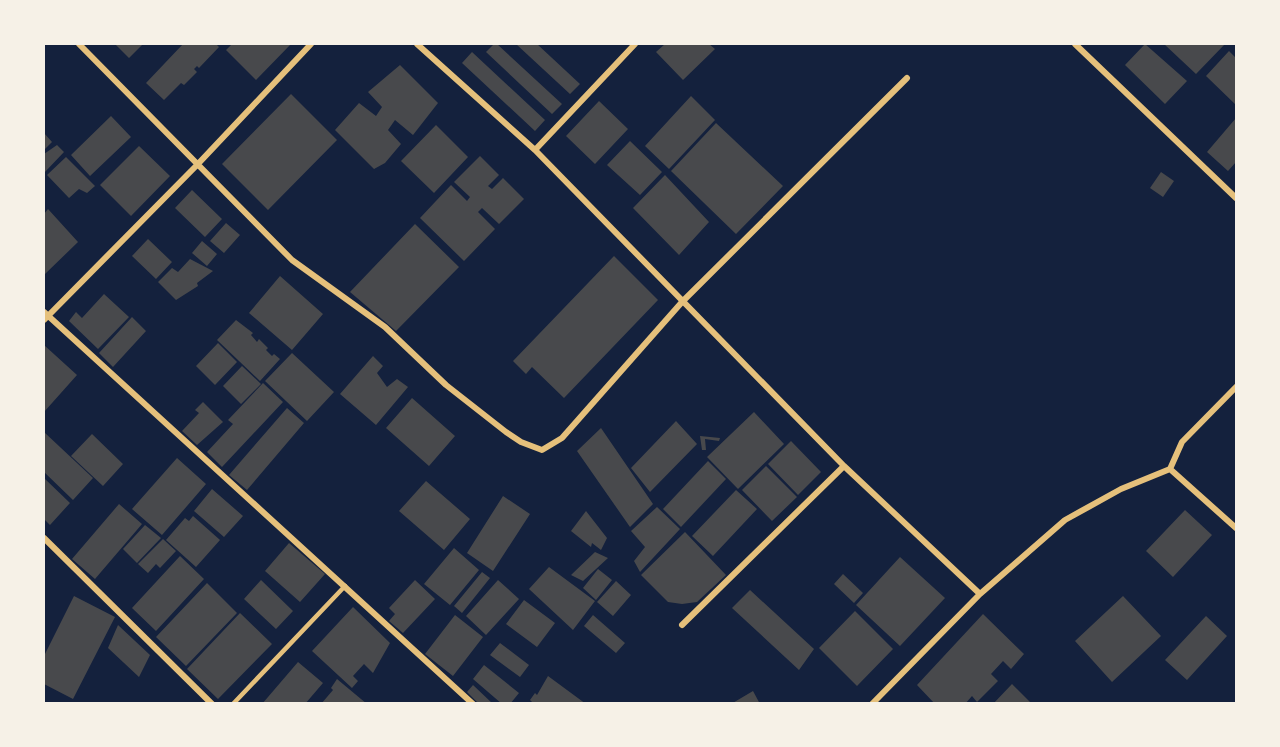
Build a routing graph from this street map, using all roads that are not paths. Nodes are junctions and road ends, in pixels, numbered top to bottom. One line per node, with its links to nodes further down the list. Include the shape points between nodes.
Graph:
1 (79, 44): 8 (street)
2 (311, 44): 8 (street)
3 (417, 44): 7 (street)
4 (635, 44): 7 (street)
5 (1076, 44): 9 (street)
6 (907, 78): 10 (street)
7 (535, 150): 10 (street)
8 (197, 165): 10 (street, via 292,260 385,327 446,385 506,432 542,450 562,438); 11 (street)
9 (1236, 198)
10 (682, 302): 13 (street)
11 (45, 316): 17 (street)
12 (1236, 387): 14 (street, via 1182,442)
13 (844, 466): 18 (street); 19 (street)
14 (1170, 469): 15 (street); 18 (street, via 1121,489 1065,520)
15 (1236, 528)
16 (44, 538): 20 (street)
17 (345, 585): 21 (lane); 22 (street)
18 (980, 594): 23 (street)
19 (682, 626)
20 (212, 704)
21 (233, 704)
22 (473, 704)
23 (872, 704)

